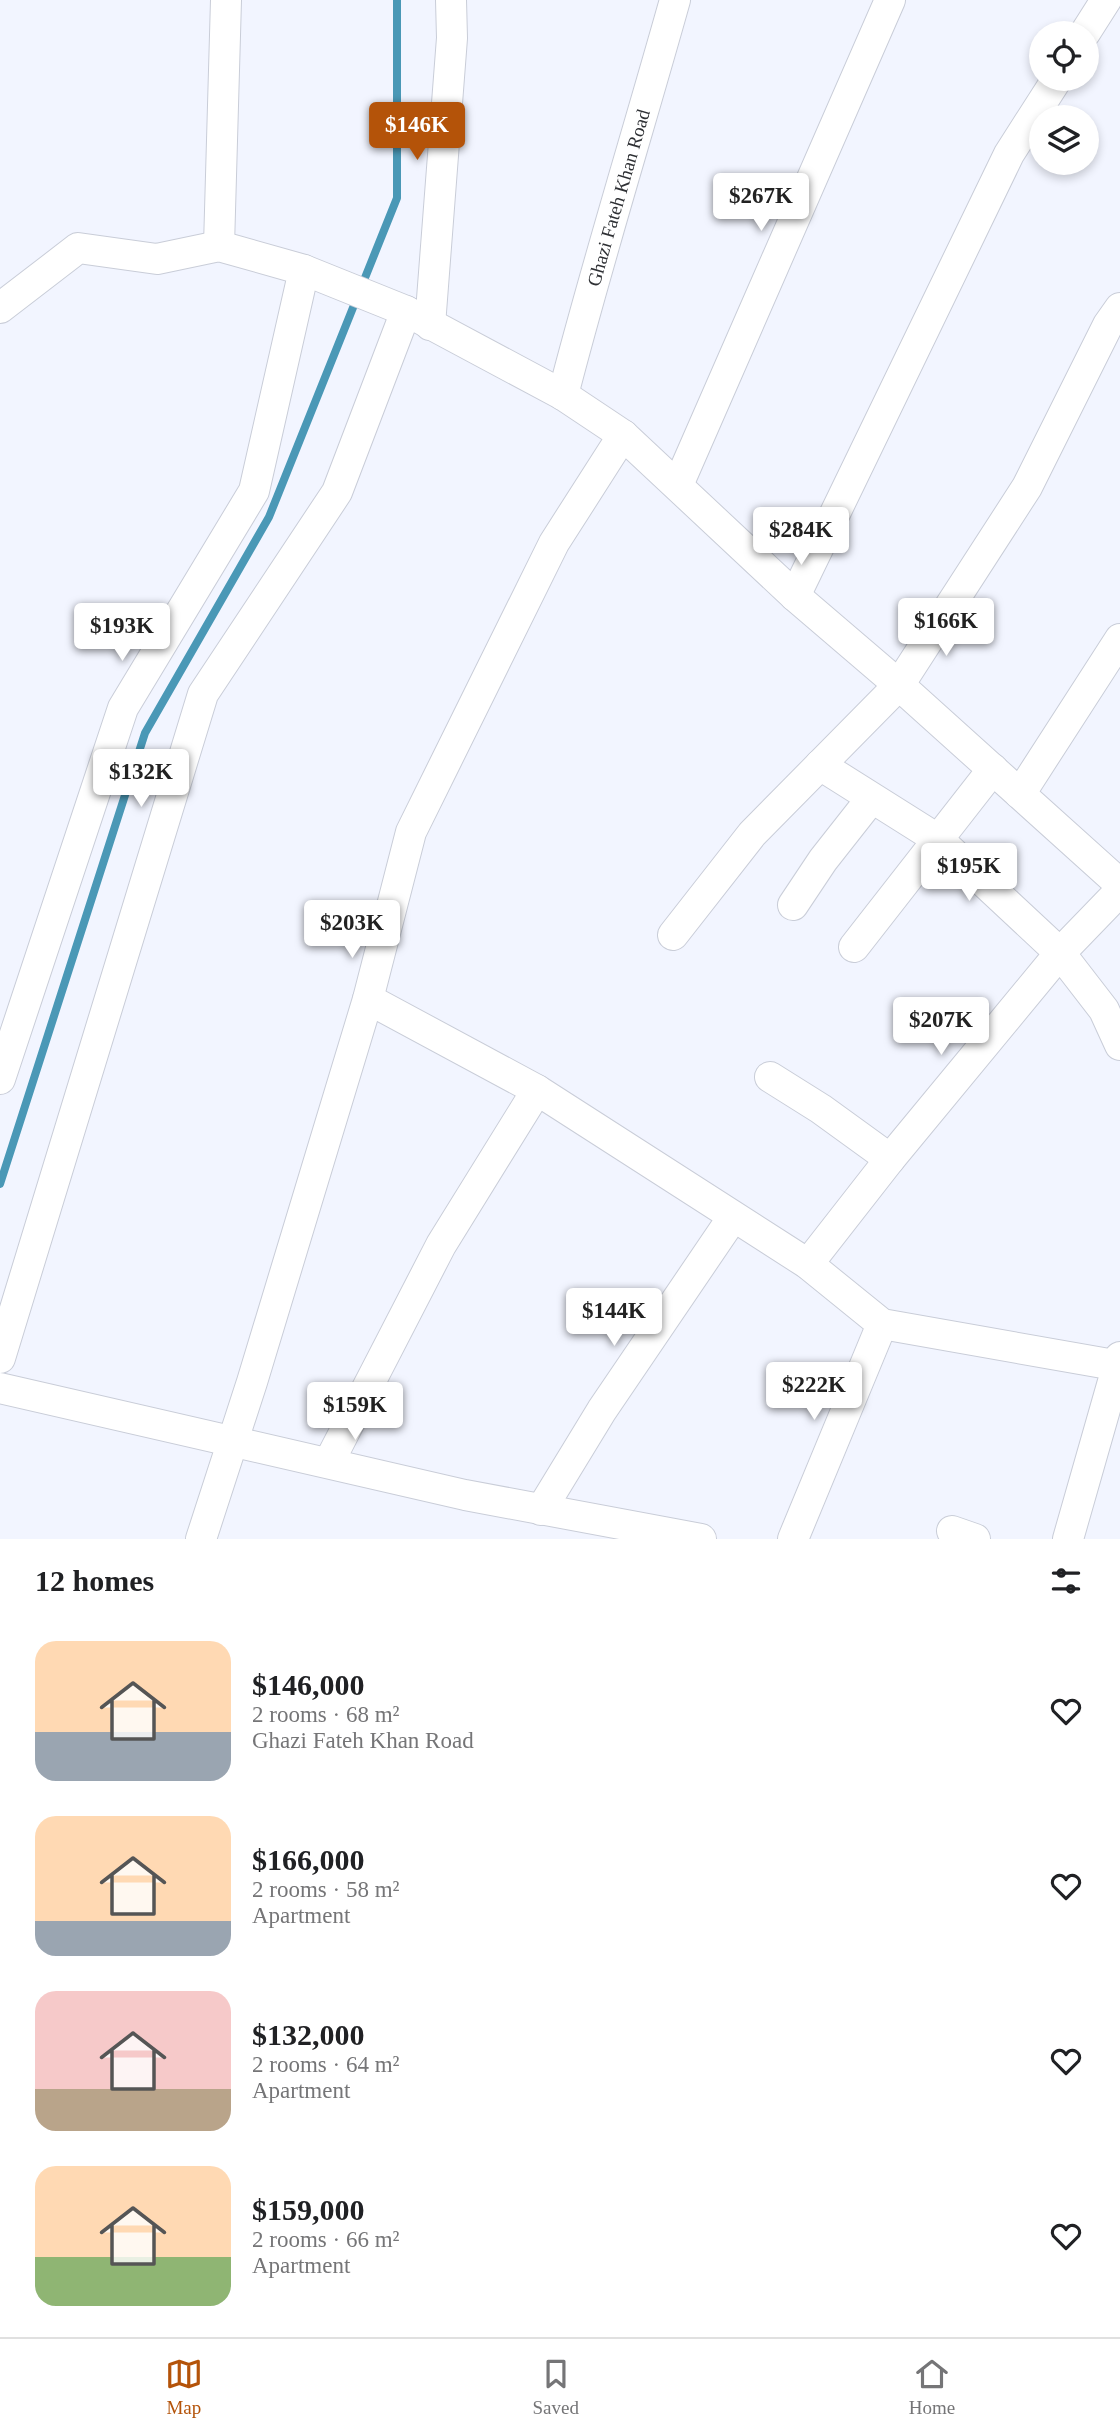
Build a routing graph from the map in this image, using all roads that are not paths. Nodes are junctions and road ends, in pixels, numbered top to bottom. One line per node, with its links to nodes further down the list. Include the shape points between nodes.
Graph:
1 (226, 0): 8 (street)
2 (451, 0): 12 (street, via 452,38)
3 (675, 0): 13 (street, Ghazi Fateh Khan Road)
4 (890, 0): 15 (street)
5 (1106, 0): 6 (street)
6 (1093, 21)
7 (1048, 91): 16 (street, via 1009,154)
8 (219, 246): 9 (street); 10 (street, via 157,259 78,248)
9 (315, 274): 12 (street); 33 (street, via 254,491 123,708)
10 (0, 308)
11 (1120, 308): 18 (street, via 1027,487)
12 (405, 312): 13 (street); 39 (street, via 337,492 203,694)
13 (563, 396): 14 (street)
14 (622, 435): 15 (street); 30 (street, via 554,542 411,832)
15 (678, 485): 16 (street)
16 (795, 596): 18 (street)
17 (1120, 639): 21 (street)
18 (899, 685): 19 (street); 20 (street)
19 (820, 765): 22 (street); 27 (street, via 752,834)
20 (993, 769): 21 (street); 23 (street)
21 (1020, 794): 24 (street)
22 (871, 799): 23 (street); 26 (street)
23 (939, 841): 28 (street); 29 (street)
24 (1120, 884)
25 (1120, 891): 29 (street)
26 (793, 905)
27 (673, 935)
28 (854, 947)
29 (1060, 953): 31 (street, via 1104,1010); 35 (street)
30 (368, 999): 34 (street); 42 (street)
31 (1120, 1045)
32 (770, 1077): 35 (street)
33 (0, 1079)
34 (537, 1090): 36 (street); 43 (street, via 442,1245)
35 (890, 1159): 37 (street)
36 (733, 1217): 37 (street); 44 (street)
37 (808, 1264): 38 (street)
38 (882, 1324): 40 (street); 47 (street)
39 (0, 1357)
40 (1119, 1363): 48 (street)
41 (0, 1388): 42 (street)
42 (233, 1441): 43 (street); 45 (street)
43 (329, 1462): 44 (street)
44 (541, 1510): 46 (street)
45 (201, 1539)
46 (701, 1539)
47 (793, 1539)
48 (1068, 1539)

